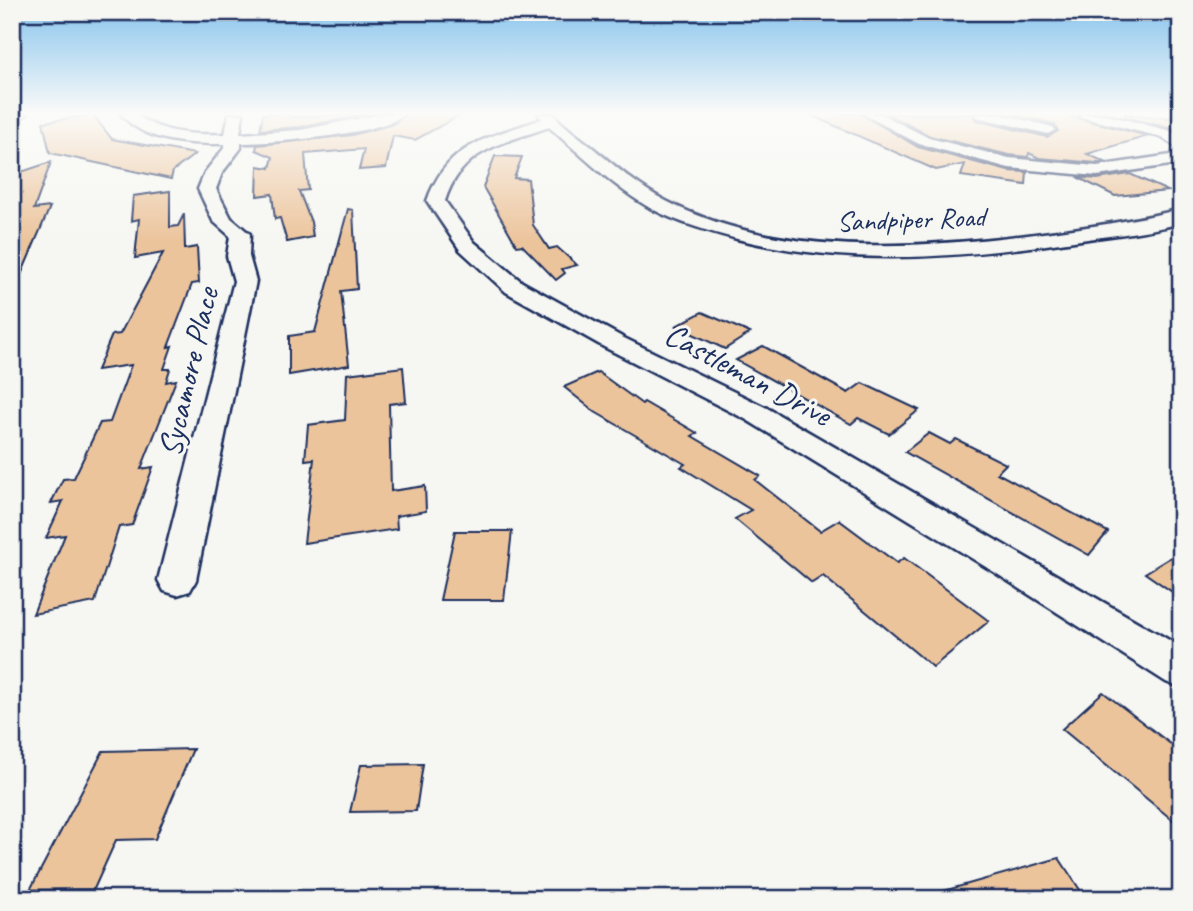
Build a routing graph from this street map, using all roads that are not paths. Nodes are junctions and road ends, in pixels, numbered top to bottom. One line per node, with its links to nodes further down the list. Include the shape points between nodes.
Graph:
1 (227, 157): 7 (street, Sycamore Place, via 207,189 223,221 240,234 238,256 245,281)
2 (467, 157): 8 (street, Castleman Drive, via 444,177 436,201 467,246 514,287 757,414)
3 (596, 157): 6 (street, Sandpiper Road, via 642,195 683,216 749,237 827,250 892,253 966,248)
4 (984, 157): 5 (street, via 1097,171)
5 (1166, 157)
6 (1181, 215)
7 (177, 580)
8 (1181, 669)

